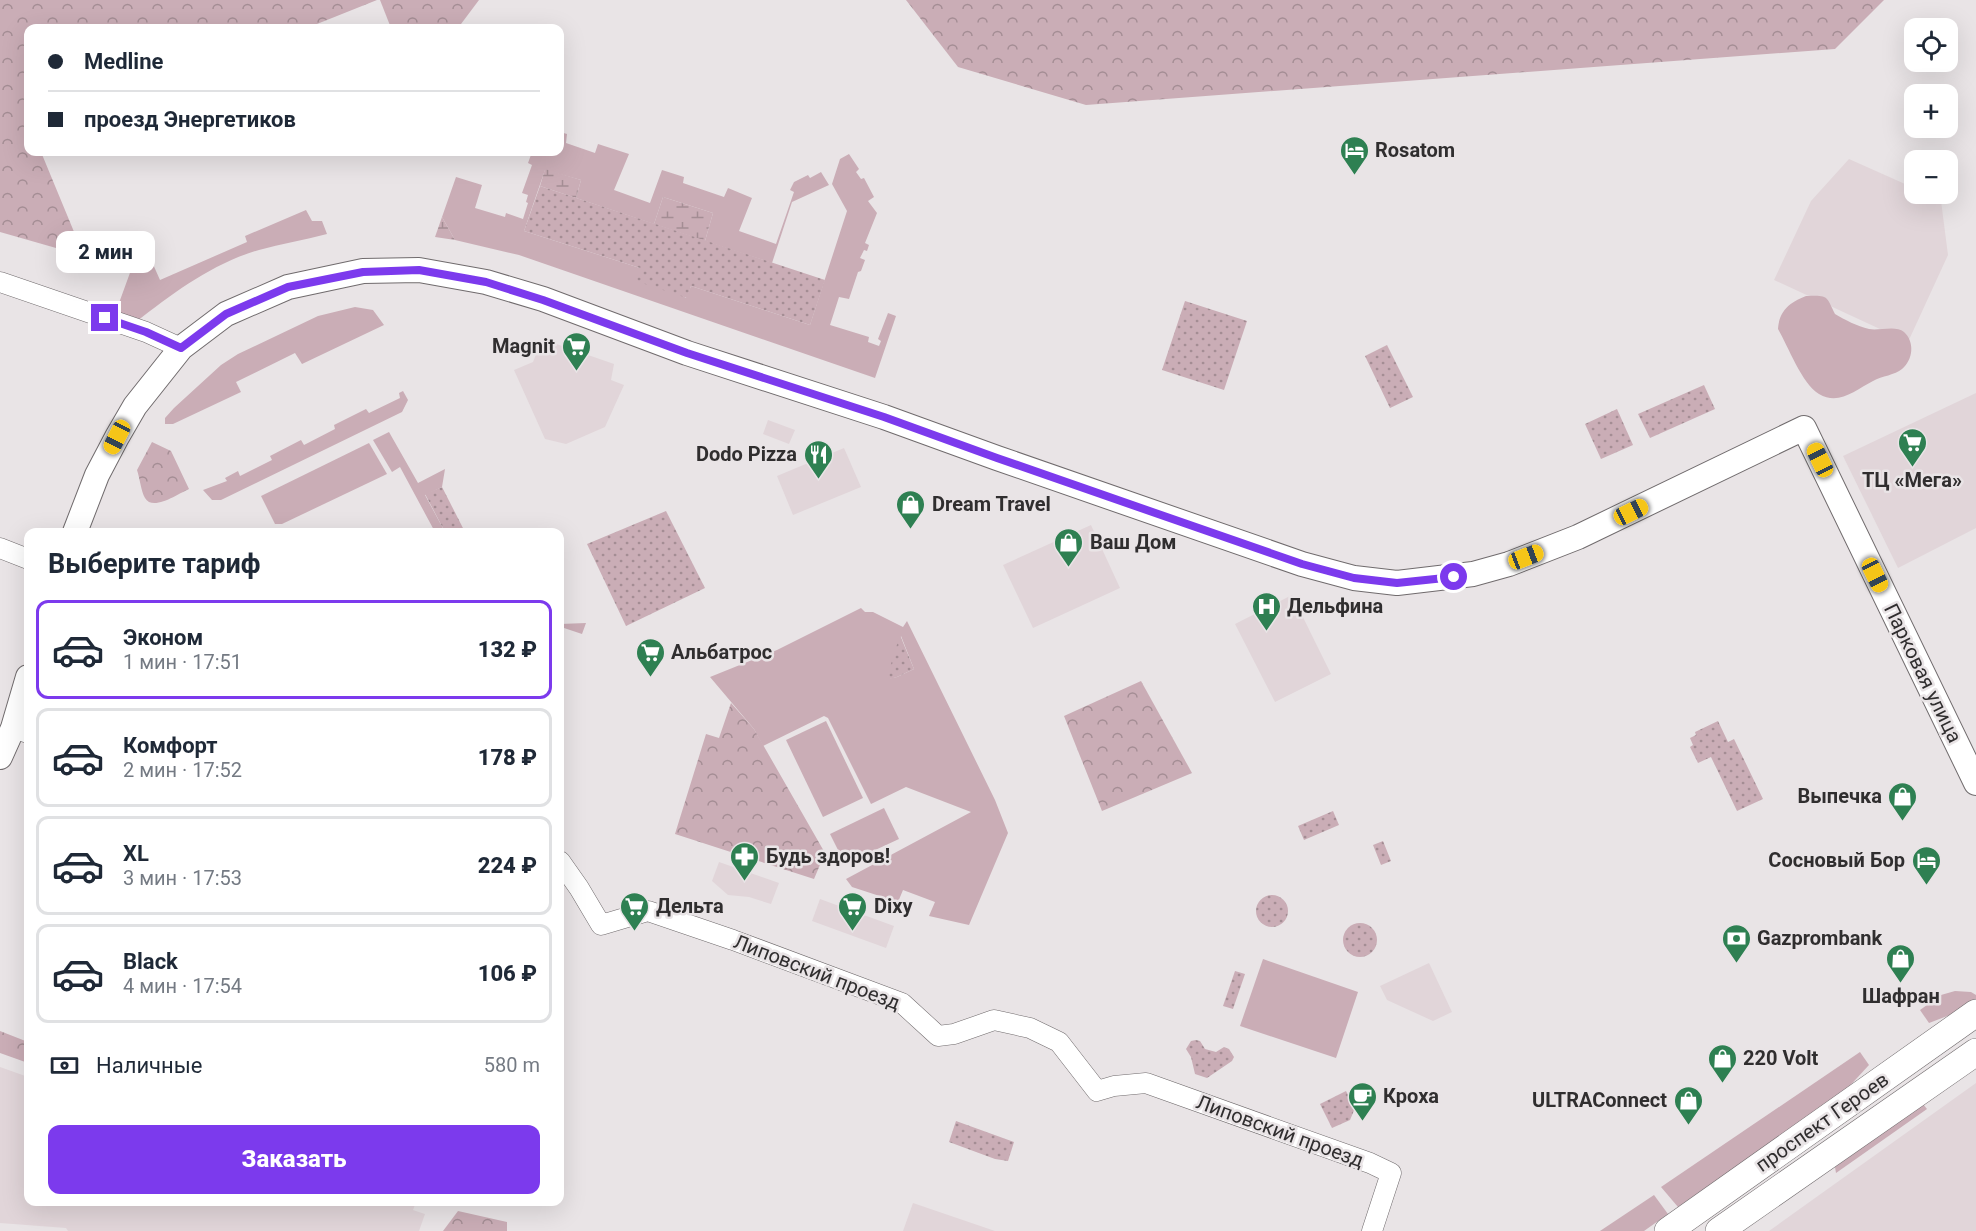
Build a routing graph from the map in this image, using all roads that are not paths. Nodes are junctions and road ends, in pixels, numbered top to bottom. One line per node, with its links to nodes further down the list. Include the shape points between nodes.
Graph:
1 (0, 282): 2 (street, via 146,332)
2 (181, 348): 3 (street, Парковая улица, via 135,406 117,437); 9 (street, Парковая улица, via 226,314 288,287 363,272 419,270 486,282 1302,564 1354,578 1397,583 1473,574 1509,564 1587,533 1804,428)
3 (77, 528)
4 (0, 549): 5 (street)
5 (24, 558)
6 (24, 707): 7 (street)
7 (21, 730): 8 (street)
8 (0, 757)
9 (1976, 783)
10 (564, 867): 13 (street, Липовский проезд, via 601,925 648,910 902,1002 938,1036 994,1020 1030,1028 1059,1042 1097,1092 1146,1083 1370,1163 1391,1173)
11 (1976, 1013): 14 (main road, проспект Героев)
12 (1976, 1052): 15 (main road, проспект Героев)
13 (1372, 1231)
14 (1668, 1231)
15 (1719, 1231)

